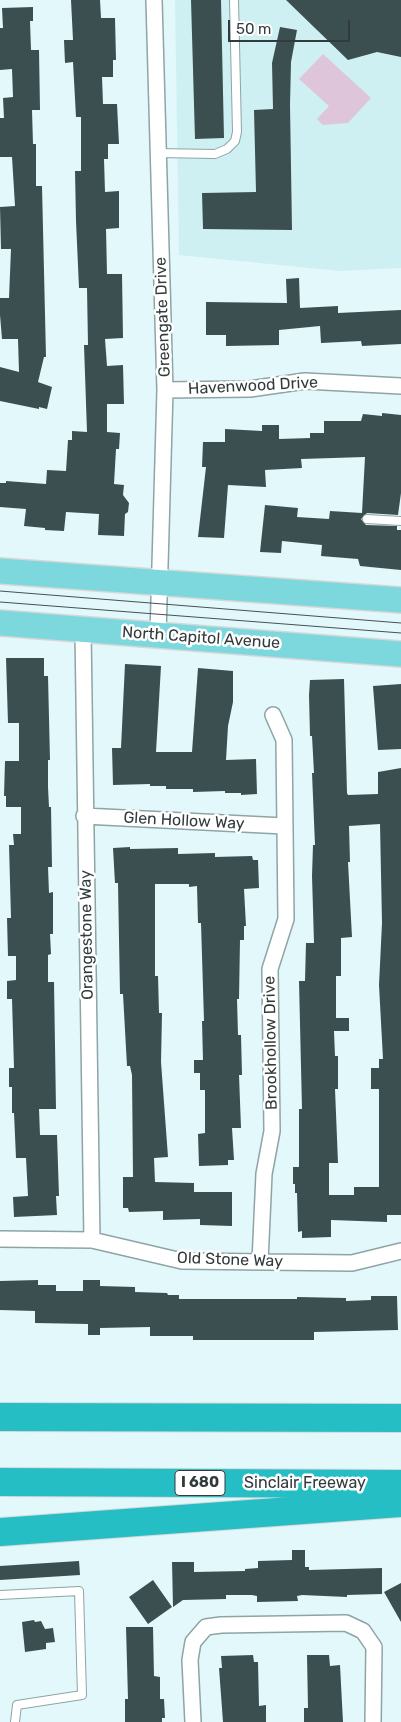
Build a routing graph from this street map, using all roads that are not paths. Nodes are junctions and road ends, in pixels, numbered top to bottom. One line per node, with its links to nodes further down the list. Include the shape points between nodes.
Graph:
1 (154, 0): 3 (street, Greengate Drive)
2 (234, 0): 3 (lane, via 235,141 227,150 215,154)
3 (157, 154): 5 (street, Greengate Drive)
4 (401, 386): 5 (street, Havenwood Drive, via 305,381 250,389)
5 (165, 390): 9 (street, Greengate Drive)
6 (367, 518): 7 (lane)
7 (401, 521)
8 (0, 571): 9 (main road)
9 (160, 582): 10 (main road); 13 (street, Greengate Drive)
10 (401, 600)
11 (0, 623): 12 (main road, North Capitol Avenue)
12 (83, 630): 13 (main road, North Capitol Avenue); 16 (street, Orangestone Way)
13 (158, 634): 14 (main road, North Capitol Avenue)
14 (401, 654)
15 (273, 715): 17 (street, Brookhollow Drive, via 284,740)
16 (84, 816): 17 (street, Glen Hollow Way); 19 (street, Orangestone Way)
17 (284, 826): 21 (street, Brookhollow Drive, via 286,919 270,969 272,1131 264,1174)
18 (0, 1239): 19 (street, Old Stone Way)
19 (92, 1240): 21 (street, Old Stone Way, via 182,1261)
20 (401, 1252): 21 (street, Old Stone Way, via 352,1263)
21 (260, 1262)
22 (0, 1401): 24 (highway)
23 (0, 1417): 24 (highway)
24 (226, 1417): 25 (highway)
25 (401, 1418)
26 (0, 1482): 27 (highway, Sinclair Freeway / I 680)
27 (401, 1484)
28 (401, 1503): 29 (highway)
29 (3, 1532)
30 (0, 1596): 31 (lane, via 79,1591 82,1695 17,1705)
31 (15, 1722)
32 (193, 1722): 33 (street, via 190,1660 193,1642 206,1628 221,1624 346,1624 363,1631 374,1647)
33 (373, 1722)

